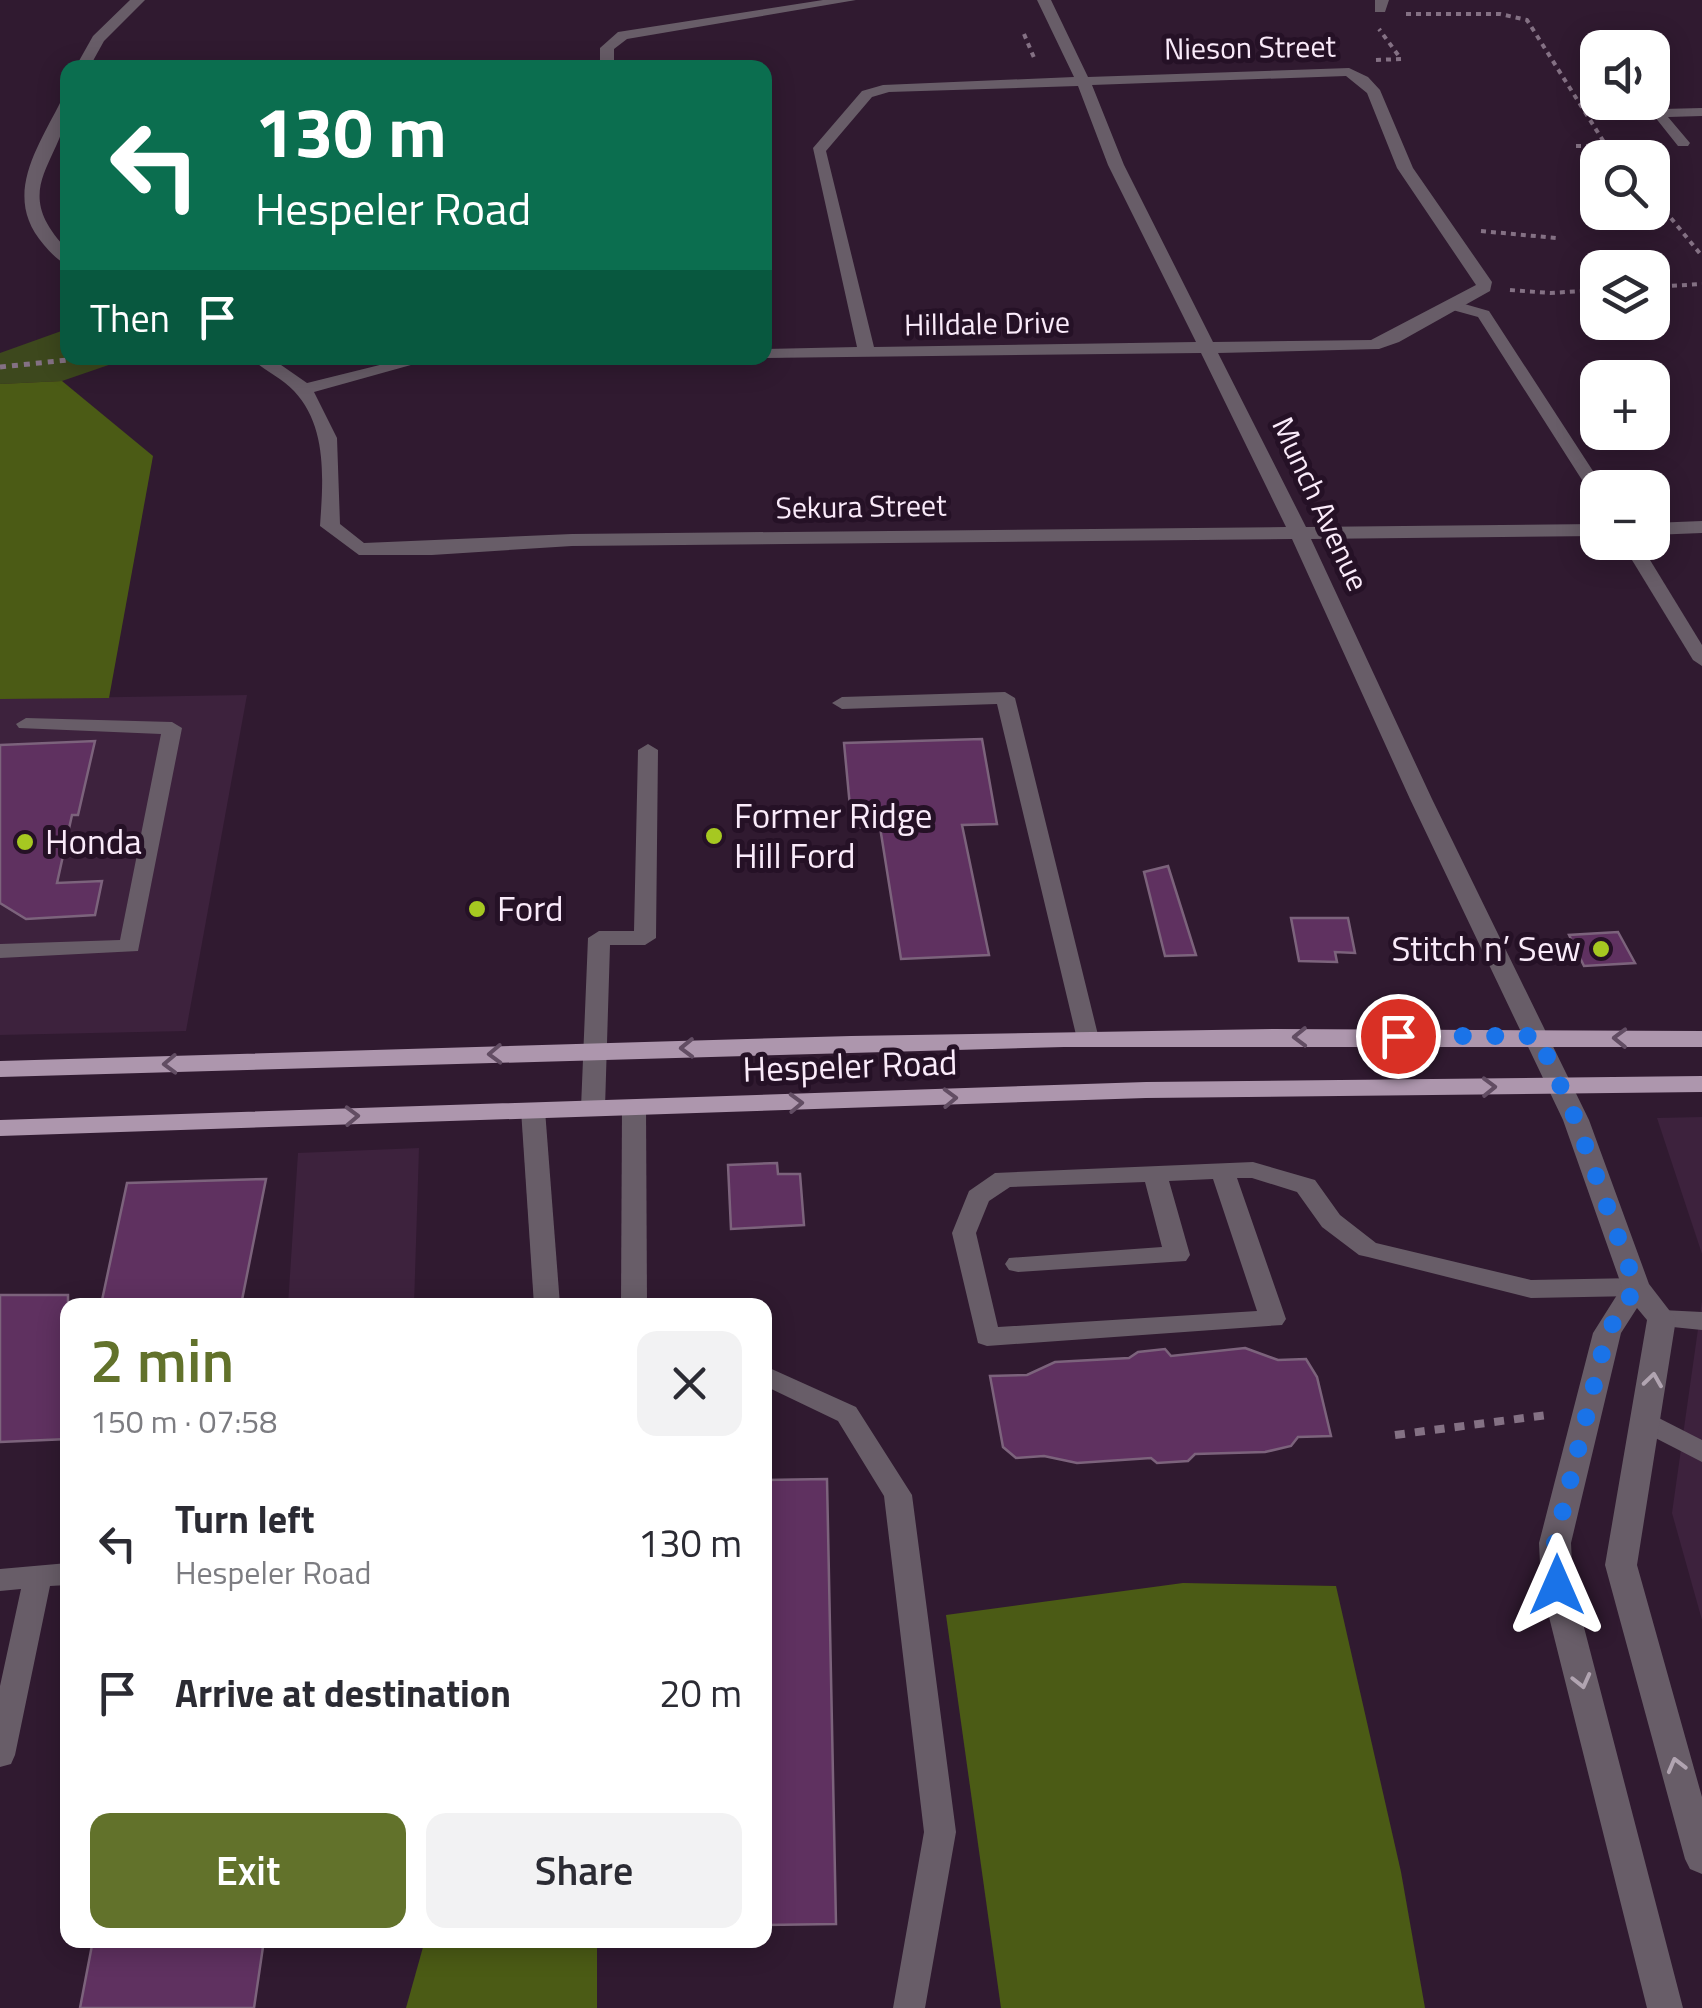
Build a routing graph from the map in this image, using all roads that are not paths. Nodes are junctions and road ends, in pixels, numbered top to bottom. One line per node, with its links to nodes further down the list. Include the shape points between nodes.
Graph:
1 (138, 0): 4 (street)
2 (849, 0): 5 (street, via 623,35 607,48)
3 (1044, 0): 6 (street, Munch Avenue)
4 (86, 60)
5 (607, 60)
6 (1083, 80): 13 (street, Nieson Street, via 1349,72 1366,80 1384,106 1402,164 1484,287); 14 (street, Munch Avenue, via 1116,165); 15 (street, Nieson Street, via 888,88 867,94 818,151)
7 (1670, 109): 8 (lane)
8 (1702, 112)
9 (60, 119): 12 (street, via 31,209)
10 (1664, 120): 11 (lane)
11 (1684, 143)
12 (60, 251)
13 (1454, 306): 14 (street, via 1373,345); 20 (lane, via 1484,314)
14 (1208, 349): 15 (street, Hilldale Drive); 24 (street, Munch Avenue)
15 (866, 353): 16 (street, Hilldale Drive)
16 (772, 354)
17 (270, 365): 19 (street, Sekura Street)
18 (399, 365): 19 (street)
19 (304, 389): 24 (street, Sekura Street, via 333,458 330,526 359,548)
20 (1584, 470)
21 (1702, 527): 22 (street)
22 (1670, 528)
23 (1580, 530): 24 (street, Sekura Street)
24 (1298, 533): 31 (street, Munch Avenue)
25 (1641, 560): 26 (lane)
26 (1702, 660)
27 (842, 703): 32 (lane, via 1005,698)
28 (26, 724): 30 (lane, via 172,728 130,946)
29 (648, 750): 34 (lane, via 645,938 599,938)
30 (0, 951)
31 (1538, 1036): 32 (main road, Hespeler Road, one-way to 32); 33 (main road, Hespeler Road, one-way to 31); 37 (street, Munch Avenue)
32 (1088, 1040): 34 (main road, Hespeler Road, one-way to 34)
33 (1702, 1040)
34 (592, 1050): 35 (main road, Hespeler Road, one-way to 35); 39 (lane)
35 (0, 1069)
36 (1702, 1084): 37 (main road, Hespeler Road)
37 (1560, 1086): 38 (main road, Hespeler Road, one-way to 37, via 1146,1090); 45 (street, Munch Avenue)
38 (634, 1107): 39 (main road, Hespeler Road); 47 (lane)
39 (594, 1108): 40 (main road, Hespeler Road)
40 (533, 1110): 41 (main road, Hespeler Road, one-way to 40); 46 (lane)
41 (0, 1128)
42 (1223, 1172): 43 (lane); 43 (lane, via 1273,1320 987,1337 964,1233 978,1197 1004,1179); 45 (lane, via 1253,1170 1306,1186 1331,1220 1368,1249 1531,1288)
43 (1155, 1176): 44 (lane, via 1177,1256)
44 (1018, 1264)
45 (1636, 1287): 48 (street, Munch Avenue); 58 (street, one-way to 58, via 1607,1333 1555,1542 1557,1585)
46 (546, 1298)
47 (634, 1298)
48 (1662, 1318): 49 (lane); 51 (street, one-way to 48)
49 (1702, 1321)
50 (772, 1378): 57 (lane, via 848,1414 898,1495 940,1832)
51 (1646, 1422): 52 (lane); 56 (street, one-way to 51, via 1621,1566)
52 (1702, 1452)
53 (53, 1576): 54 (lane); 55 (lane)
54 (0, 1580)
55 (0, 1755)
56 (1702, 1859)
57 (909, 2008)
58 (1665, 2008)

